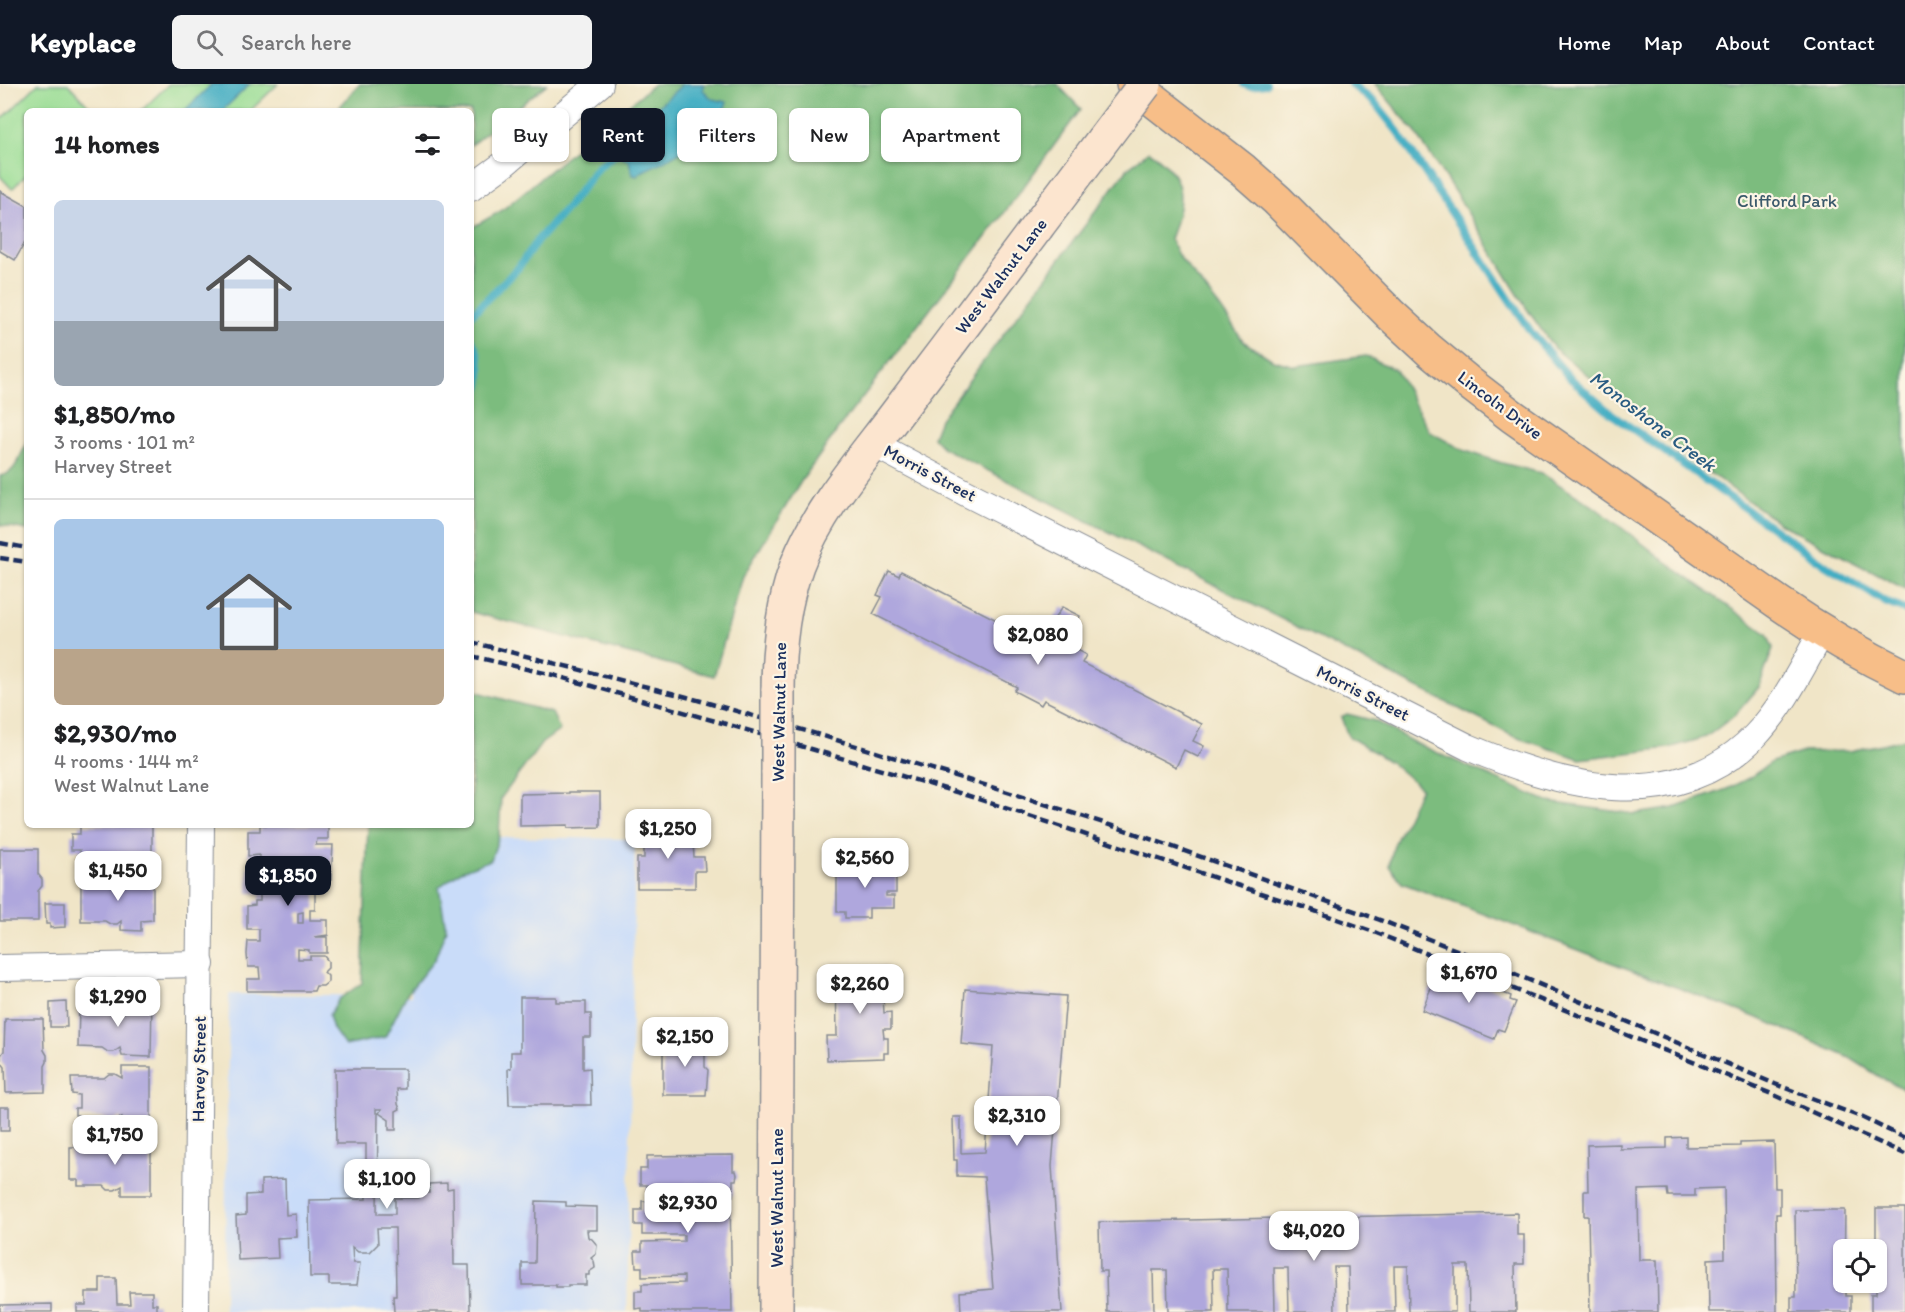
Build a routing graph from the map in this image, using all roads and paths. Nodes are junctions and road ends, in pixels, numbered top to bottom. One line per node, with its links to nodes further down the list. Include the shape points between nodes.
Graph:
1 (600, 84): 4 (street)
2 (1133, 84): 6 (main road, Lincoln Drive, via 1277,200 1390,314 1469,383)
3 (1145, 84): 5 (street, West Walnut Lane, bridge)
4 (474, 186)
5 (874, 444): 6 (street, Morris Street, via 1468,747 1531,772 1584,785 1645,787 1677,782 1723,762 1769,719); 12 (street, West Walnut Lane, bridge, via 809,537 797,567 781,632)
6 (1822, 632): 7 (main road, Lincoln Drive)
7 (1905, 676)
8 (201, 828): 9 (street, Harvey Street)
9 (201, 964): 10 (street); 11 (street, Harvey Street)
10 (0, 968)
11 (196, 1312)
12 (776, 1312)

